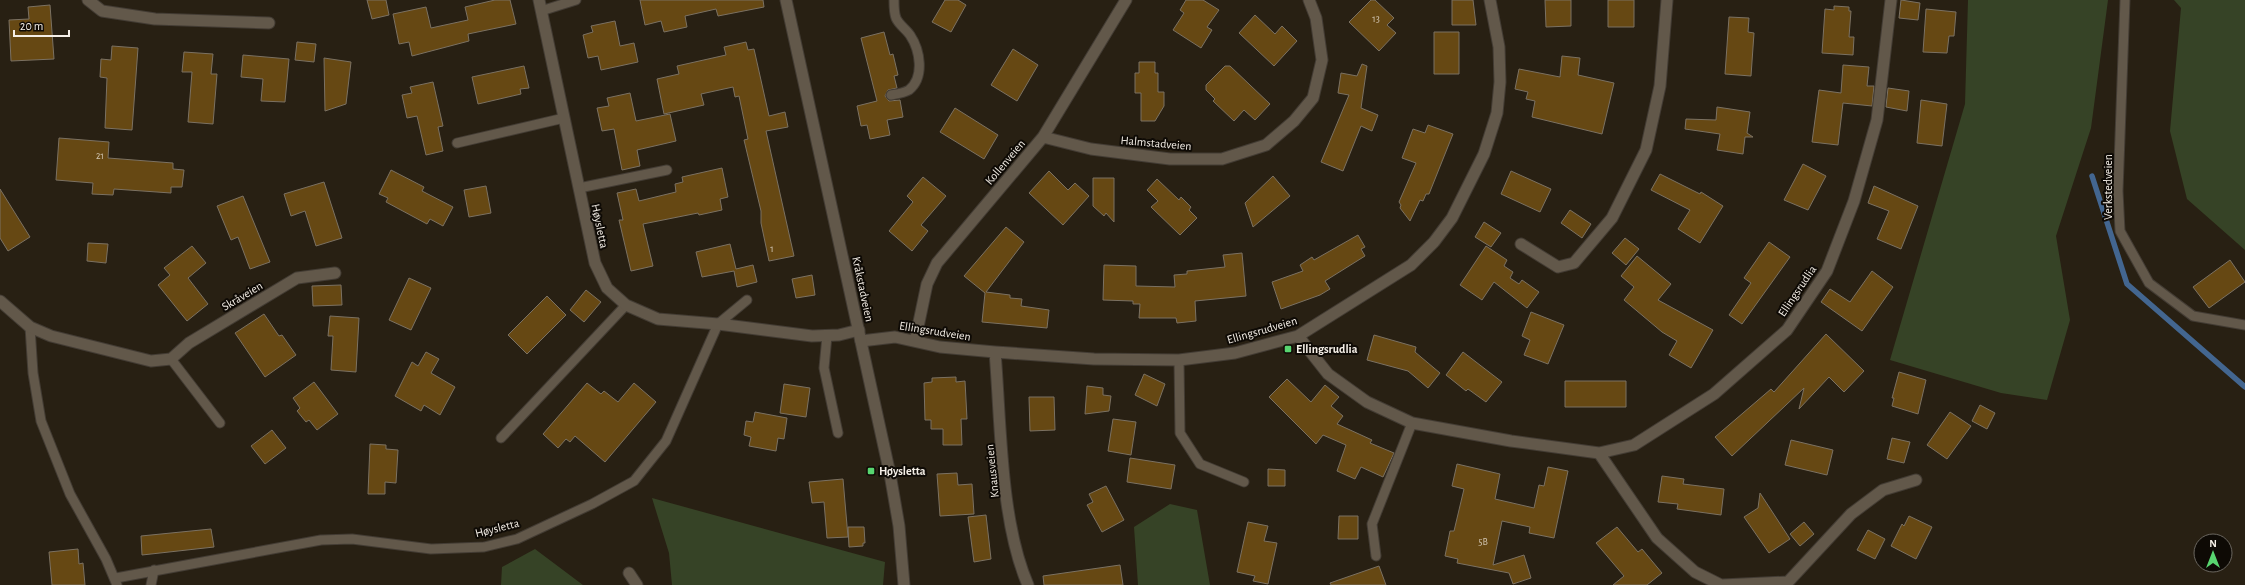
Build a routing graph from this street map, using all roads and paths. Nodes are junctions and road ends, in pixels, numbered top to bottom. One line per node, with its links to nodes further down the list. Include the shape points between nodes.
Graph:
1 (88, 0): 12 (street, via 102,11 155,19)
2 (576, 0): 11 (lane, Høysletta)
3 (786, 0): 27 (street, Kråkstadveien)
4 (894, 0): 13 (lane, via 896,20 914,43 919,64 918,75 912,86 902,93)
5 (1126, 0): 15 (street, Kollenveien)
6 (1309, 0): 15 (street, Halmstadveien, via 1316,18 1322,60 1313,98 1294,122 1266,145 1222,159 1170,159 1091,150)
7 (1490, 0): 29 (street, Ellingsrudveien, via 1499,47 1500,82 1497,113 1484,154 1452,218 1434,242 1411,265)
8 (1667, 0): 19 (street, via 1660,86 1646,150 1612,218 1574,264 1558,267)
9 (1891, 0): 38 (street, Ellingsrudlia, via 1877,120 1854,201 1827,271 1786,330 1714,394 1634,445)
10 (2125, 0): 25 (lane, Verkstedveien, via 2118,191 2120,231 2149,283 2193,316)
11 (540, 5): 14 (street, Høysletta)
12 (268, 23)
13 (891, 95)
14 (564, 118): 16 (lane); 18 (street, Høysletta)
15 (1043, 137): 30 (street, Kollenveien, via 937,263 927,284)
16 (458, 143)
17 (667, 170): 18 (lane)
18 (579, 188): 23 (street, Høysletta, via 595,263 607,288)
19 (1521, 244)
20 (335, 273): 32 (street, Skråveien, via 297,278 189,343)
21 (747, 300): 24 (lane, Høysletta)
22 (0, 301): 26 (street)
23 (626, 305): 24 (street, Høysletta, via 658,319); 37 (lane)
24 (718, 324): 28 (street, Høysletta); 42 (lane, Høysletta, via 666,442 634,481 517,539 484,548 431,549 352,539 322,540)
25 (2245, 325)
26 (30, 327): 32 (street, via 51,336 98,349 151,361); 44 (lane, via 33,373 41,421 70,494)
27 (860, 335): 28 (street, Høysletta); 30 (street, Ellingsrudveien); 47 (street, Kråkstadveien, via 894,493)
28 (827, 336): 36 (lane, via 824,368)
29 (1298, 336): 33 (street, Ellingsrudveien, via 1235,353); 35 (street, Ellingsrudlia, via 1328,374 1367,402)
30 (915, 341): 31 (street, Ellingsrudveien, via 940,347)
31 (995, 352): 33 (street, Ellingsrudveien, via 1094,359); 48 (street, Knausveien, via 1012,533 1019,565)
32 (171, 359): 34 (lane)
33 (1179, 360): 40 (lane, via 1180,434 1200,464)
34 (220, 423)
35 (1412, 423): 38 (street, Ellingsrudlia, via 1511,441); 41 (lane, via 1372,524)
36 (838, 433)
37 (501, 438)
38 (1599, 453): 49 (street, via 1657,538 1696,572)
39 (1916, 480): 49 (street, via 1883,490 1851,514 1788,582)
40 (1244, 482)
41 (1376, 556)
42 (154, 570): 44 (lane, Høysletta); 45 (lane)
43 (629, 573): 46 (street)
44 (116, 581)
45 (151, 585)
46 (637, 585)
47 (904, 585)
48 (1028, 585)
49 (1722, 585)

